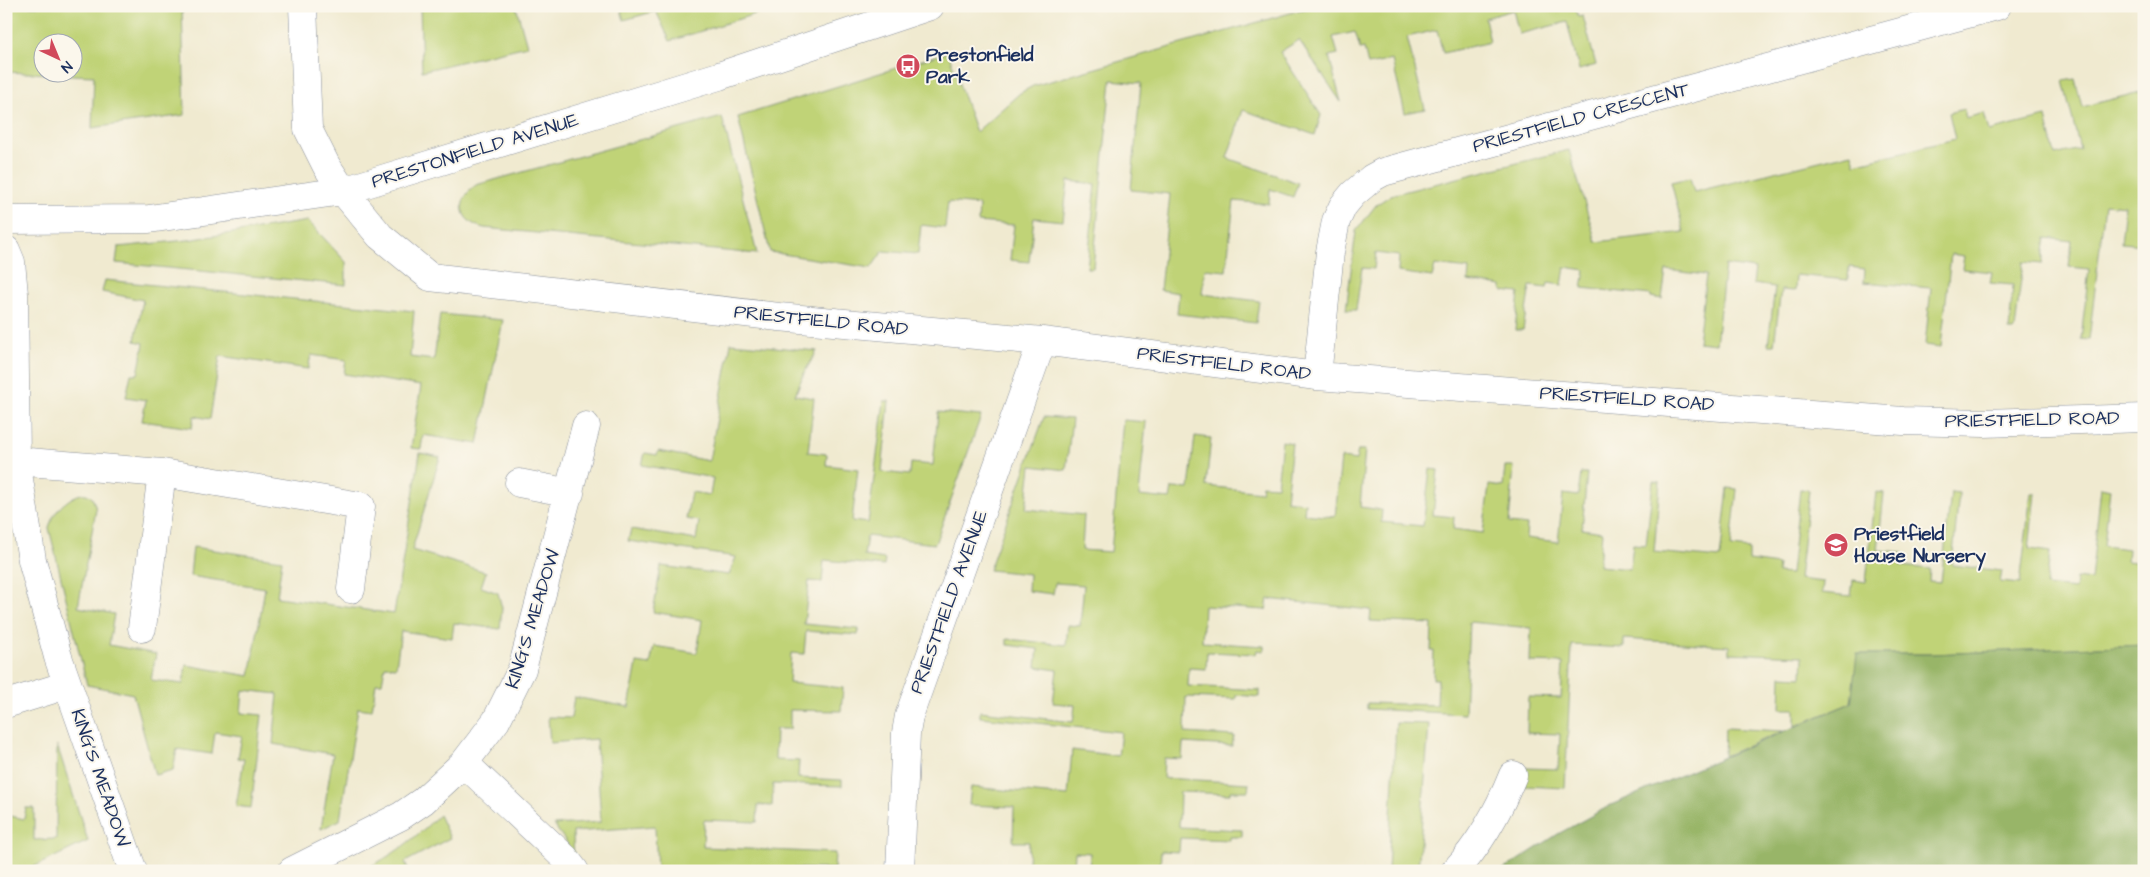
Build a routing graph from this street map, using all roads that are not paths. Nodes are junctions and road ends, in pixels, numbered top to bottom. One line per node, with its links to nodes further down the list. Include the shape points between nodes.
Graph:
1 (303, 6): 4 (street, PRIESTFIELD ROAD, via 308,128)
2 (930, 6): 4 (street, PRESTONFIELD AVENUE, via 719,76)
3 (1997, 6): 8 (street, PRIESTFIELD CRESCENT, via 1383,172 1353,194 1343,206 1332,234)
4 (343, 191): 5 (street, PRESTONFIELD AVENUE, via 149,219); 7 (street, PRIESTFIELD ROAD, via 380,236 430,277 779,317)
5 (6, 220)
6 (6, 250): 11 (street, KING'S MEADOW, via 12,262 14,294)
7 (1042, 341): 8 (street, PRIESTFIELD ROAD); 24 (street, PRIESTFIELD AVENUE, via 909,716)
8 (1318, 376): 9 (street, PRIESTFIELD ROAD, via 1903,421 1984,423)
9 (2144, 418)
10 (586, 426): 14 (street, KING'S MEADOW)
11 (16, 461): 12 (street); 17 (street, KING'S MEADOW, via 32,560)
12 (162, 473): 15 (street, via 361,506); 16 (street)
13 (519, 483): 14 (street)
14 (570, 493): 19 (street, KING'S MEADOW, via 522,669 496,721)
15 (351, 589)
16 (142, 628)
17 (67, 685): 18 (street, KING'S MEADOW); 21 (street, KING'S MEADOW)
18 (6, 704)
19 (464, 763): 22 (street, KING'S MEADOW, via 444,784 401,816); 23 (street, via 546,839)
20 (1513, 775): 25 (street, via 1484,834)
21 (133, 871)
22 (292, 871)
23 (575, 871)
24 (900, 871)
25 (1455, 871)

